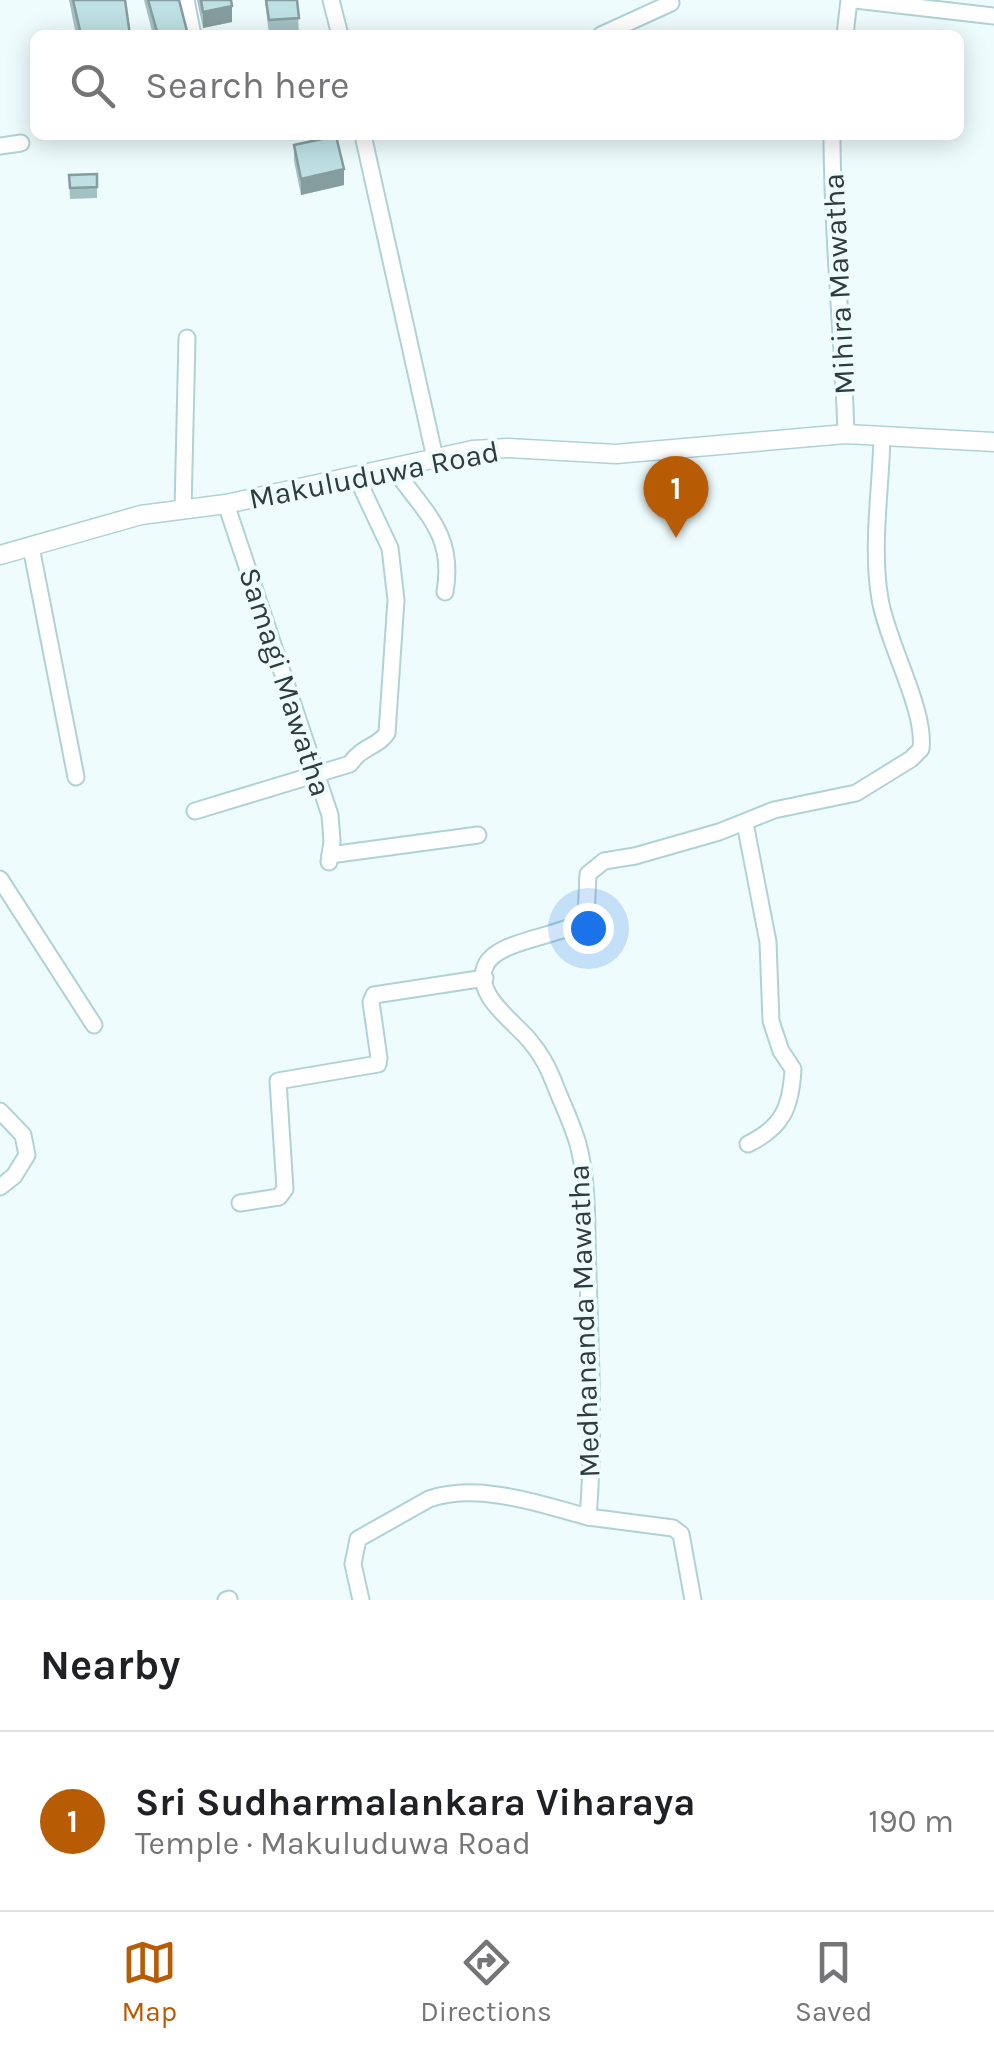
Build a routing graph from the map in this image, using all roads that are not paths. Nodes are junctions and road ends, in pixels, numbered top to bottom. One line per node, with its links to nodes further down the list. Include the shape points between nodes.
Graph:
1 (186, 0): 6 (street)
2 (332, 0): 7 (street)
3 (852, 0): 5 (street); 9 (street)
4 (671, 3): 8 (street)
5 (994, 16)
6 (192, 30)
7 (339, 30)
8 (612, 30)
9 (847, 30)
10 (370, 140): 18 (street)
11 (832, 140): 15 (street, Mihira Mawatha)
12 (21, 143): 13 (street)
13 (0, 146)
14 (186, 338): 22 (street)
15 (846, 434): 16 (street, Makuluduwa Road); 18 (street, Makuluduwa Road, via 616,454 508,448)
16 (882, 436): 17 (street, Makuluduwa Road); 29 (street, via 880,598 920,724 920,749 856,793)
17 (994, 442)
18 (436, 458): 19 (street, Makuluduwa Road)
19 (394, 469): 20 (street, Makuluduwa Road); 25 (street, via 446,545)
20 (357, 478): 21 (street, Makuluduwa Road); 26 (street, via 390,548 396,600 389,728 350,764)
21 (226, 504): 22 (street, Makuluduwa Road); 26 (street, Samagi Mawatha)
22 (183, 510): 23 (street, Makuluduwa Road, via 141,515)
23 (31, 547): 24 (street, Makuluduwa Road); 27 (street)
24 (0, 555)
25 (445, 592)
26 (317, 776): 28 (street); 30 (street, Samagi Mawatha, via 330,815 330,859)
27 (76, 777)
28 (195, 811)
29 (745, 823): 32 (street, via 604,861 588,874 586,918 496,954); 35 (street, via 768,942 771,1021 793,1069 784,1117)
30 (478, 835)
31 (0, 878): 33 (street)
32 (485, 978): 37 (street, via 374,995 378,1064 278,1081 285,1189 279,1197); 38 (street, Medhananda Mawatha, via 498,1011 549,1068 578,1146 590,1344)
33 (94, 1024)
34 (0, 1111): 36 (street, via 23,1135 27,1156)
35 (748, 1144)
36 (0, 1188)
37 (240, 1203)
38 (588, 1516): 39 (street, Medhananda Mawatha, via 501,1497 442,1494 358,1539 353,1564); 40 (street, via 681,1534)
39 (361, 1600)
40 (693, 1600)

